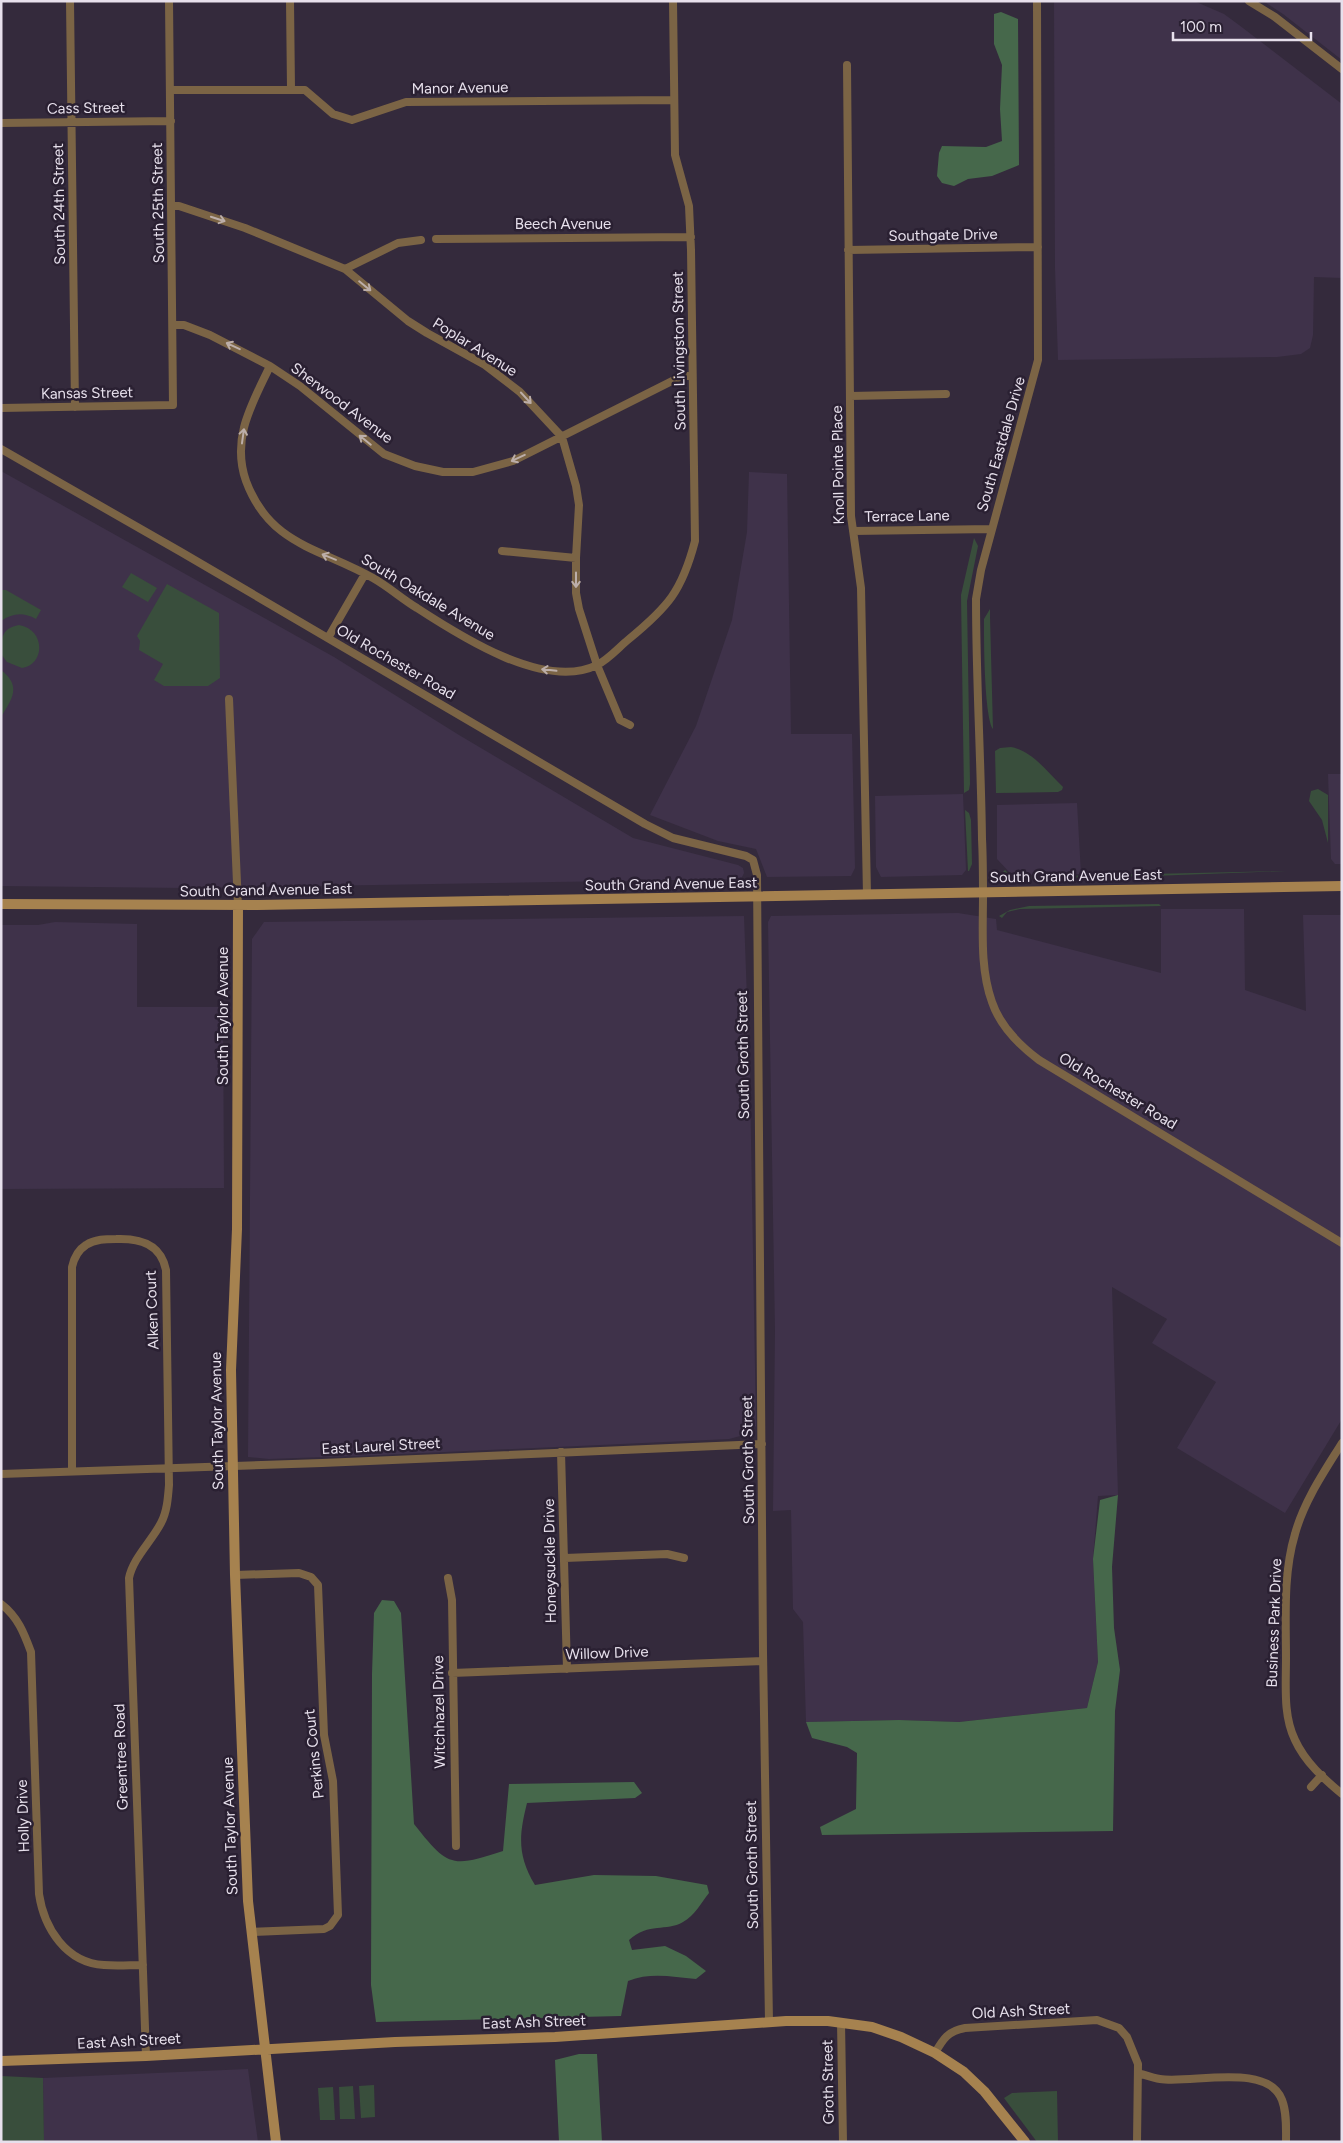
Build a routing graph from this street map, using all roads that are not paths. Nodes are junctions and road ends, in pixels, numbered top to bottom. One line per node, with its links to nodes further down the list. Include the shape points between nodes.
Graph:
1 (70, 1): 13 (street, South 24th Street)
2 (169, 1): 10 (street, South 25th Street)
3 (290, 1): 9 (street)
4 (673, 1): 11 (street, South Livingston Street)
5 (1037, 1): 19 (street, South Eastdale Drive)
6 (1249, 1): 8 (street)
7 (847, 65): 20 (street, Knoll Pointe Place)
8 (1342, 69)
9 (292, 89): 10 (street, Manor Avenue); 11 (street, Manor Avenue, via 305,90 333,114 352,120 406,102)
10 (170, 90): 12 (street, South 25th Street)
11 (674, 100): 16 (street, South Livingston Street, via 674,155 689,206)
12 (171, 121): 13 (street, Cass Street); 15 (street, South 25th Street)
13 (72, 122): 14 (street, Cass Street); 28 (street, South 24th Street)
14 (1, 123)
15 (172, 206): 21 (street, Poplar Avenue, one-way to 21, via 245,228); 22 (street, South 25th Street)
16 (691, 237): 17 (street, Beech Avenue); 24 (street, South Livingston Street)
17 (436, 239)
18 (421, 240): 21 (street, via 398,243)
19 (1038, 247): 20 (street, Southgate Drive); 32 (street, South Eastdale Drive, via 1036,373)
20 (848, 250): 26 (street, Knoll Pointe Place)
21 (345, 269): 30 (street, Poplar Avenue, one-way to 30, via 408,321 484,365 520,392)
22 (173, 325): 23 (street, Sherwood Avenue, one-way to 22, via 210,335 184,325); 27 (street, South 25th Street)
23 (270, 366): 30 (street, Sherwood Avenue, one-way to 23, via 494,467 473,472 429,470 384,454); 36 (street, South Oakdale Avenue, one-way to 23, via 281,532 254,500 246,478 242,442 250,404)
24 (692, 376): 30 (street, Sherwood Avenue, via 682,376); 38 (street, South Livingston Street, via 695,542 690,562 679,587 665,607)
25 (946, 394): 26 (street)
26 (850, 396): 33 (street, Knoll Pointe Place)
27 (173, 405): 28 (street, Kansas Street)
28 (75, 407): 29 (street, Kansas Street)
29 (1, 408)
30 (562, 437): 35 (street, Poplar Avenue, via 579,505)
31 (1, 450): 37 (street, Old Rochester Road)
32 (992, 528): 33 (street, Terrace Lane); 42 (street, South Eastdale Drive, via 976,599)
33 (853, 531): 43 (street, Knoll Pointe Place, via 861,588)
34 (502, 551): 35 (street)
35 (576, 558): 38 (street, Poplar Avenue, one-way to 38, via 579,609)
36 (365, 574): 37 (street); 38 (street, South Oakdale Avenue, one-way to 36, via 577,671 525,666 472,641)
37 (328, 638): 44 (street, Old Rochester Road, via 645,824 673,838 746,856 755,865)
38 (597, 665): 40 (street, Poplar Avenue, via 620,720)
39 (229, 699): 46 (street, South Taylor Avenue)
40 (630, 725)
41 (1342, 886): 42 (street, South Grand Avenue East)
42 (983, 893): 43 (street, South Grand Avenue East); 47 (street, Old Rochester Road, via 984,963 988,991 1002,1022 1025,1049)
43 (867, 894): 44 (street, South Grand Avenue East)
44 (756, 897): 46 (street, South Grand Avenue East); 49 (street, South Groth Street)
45 (1, 904): 46 (street, South Grand Avenue East)
46 (238, 906): 51 (street, South Taylor Avenue, via 238,1229 231,1350)
47 (1342, 1243)
48 (1342, 1443): 63 (street, Business Park Drive, via 1300,1518 1286,1579 1287,1717 1301,1751)
49 (762, 1444): 50 (street, East Laurel Street); 60 (street, South Groth Street)
50 (561, 1452): 51 (street, East Laurel Street); 55 (street, Honeysuckle Drive)
51 (232, 1466): 52 (street, East Laurel Street); 57 (street, South Taylor Avenue)
52 (169, 1468): 53 (street, East Laurel Street); 53 (street, Alken Court, via 165,1264 160,1252 148,1243 107,1239 86,1245 77,1254 72,1267); 70 (street, Greentree Road, via 168,1498 163,1517 129,1578)
53 (72, 1471): 54 (street, East Laurel Street)
54 (1, 1474)
55 (565, 1558): 56 (street, via 666,1554); 61 (street, Honeysuckle Drive)
56 (684, 1558)
57 (235, 1575): 67 (street, Perkins Court, via 299,1573 320,1580 324,1735 332,1781 338,1915); 68 (street, South Taylor Avenue)
58 (448, 1578): 62 (street, Witchhazel Drive, via 452,1600)
59 (1, 1604): 70 (street, Holly Drive, via 19,1622 31,1652 39,1894 46,1922 64,1947 86,1961 102,1965)
60 (763, 1661): 61 (street, Willow Drive); 71 (street, South Groth Street)
61 (567, 1669): 62 (street, Willow Drive)
62 (452, 1673): 66 (street, Witchhazel Drive)
63 (1322, 1775): 64 (street); 65 (street, Business Park Drive)
64 (1311, 1786)
65 (1342, 1794)
66 (456, 1846)
67 (330, 1926): 68 (street, via 318,1930); 69 (street)
68 (251, 1932): 73 (street, South Taylor Avenue)
69 (336, 1934)
70 (143, 1965): 75 (street, Greentree Road)
71 (769, 2022): 72 (street, East Ash Street); 73 (street, East Ash Street, via 555,2037)
72 (841, 2022): 74 (street, East Ash Street, via 872,2027); 79 (street, Groth Street)
73 (264, 2048): 75 (street, East Ash Street); 78 (street, South Taylor Avenue)
74 (935, 2053): 77 (street, Old Ash Street, via 944,2037 953,2030 1097,2020 1119,2028 1127,2037 1138,2064); 80 (street, East Ash Street, via 964,2072 984,2091)
75 (146, 2056): 76 (street, East Ash Street)
76 (1, 2061)
77 (1138, 2073): 81 (street); 82 (street, via 1160,2079 1242,2078 1262,2081 1282,2099)
78 (276, 2142)
79 (843, 2142)
80 (1025, 2142)
81 (1137, 2142)
82 (1286, 2142)

